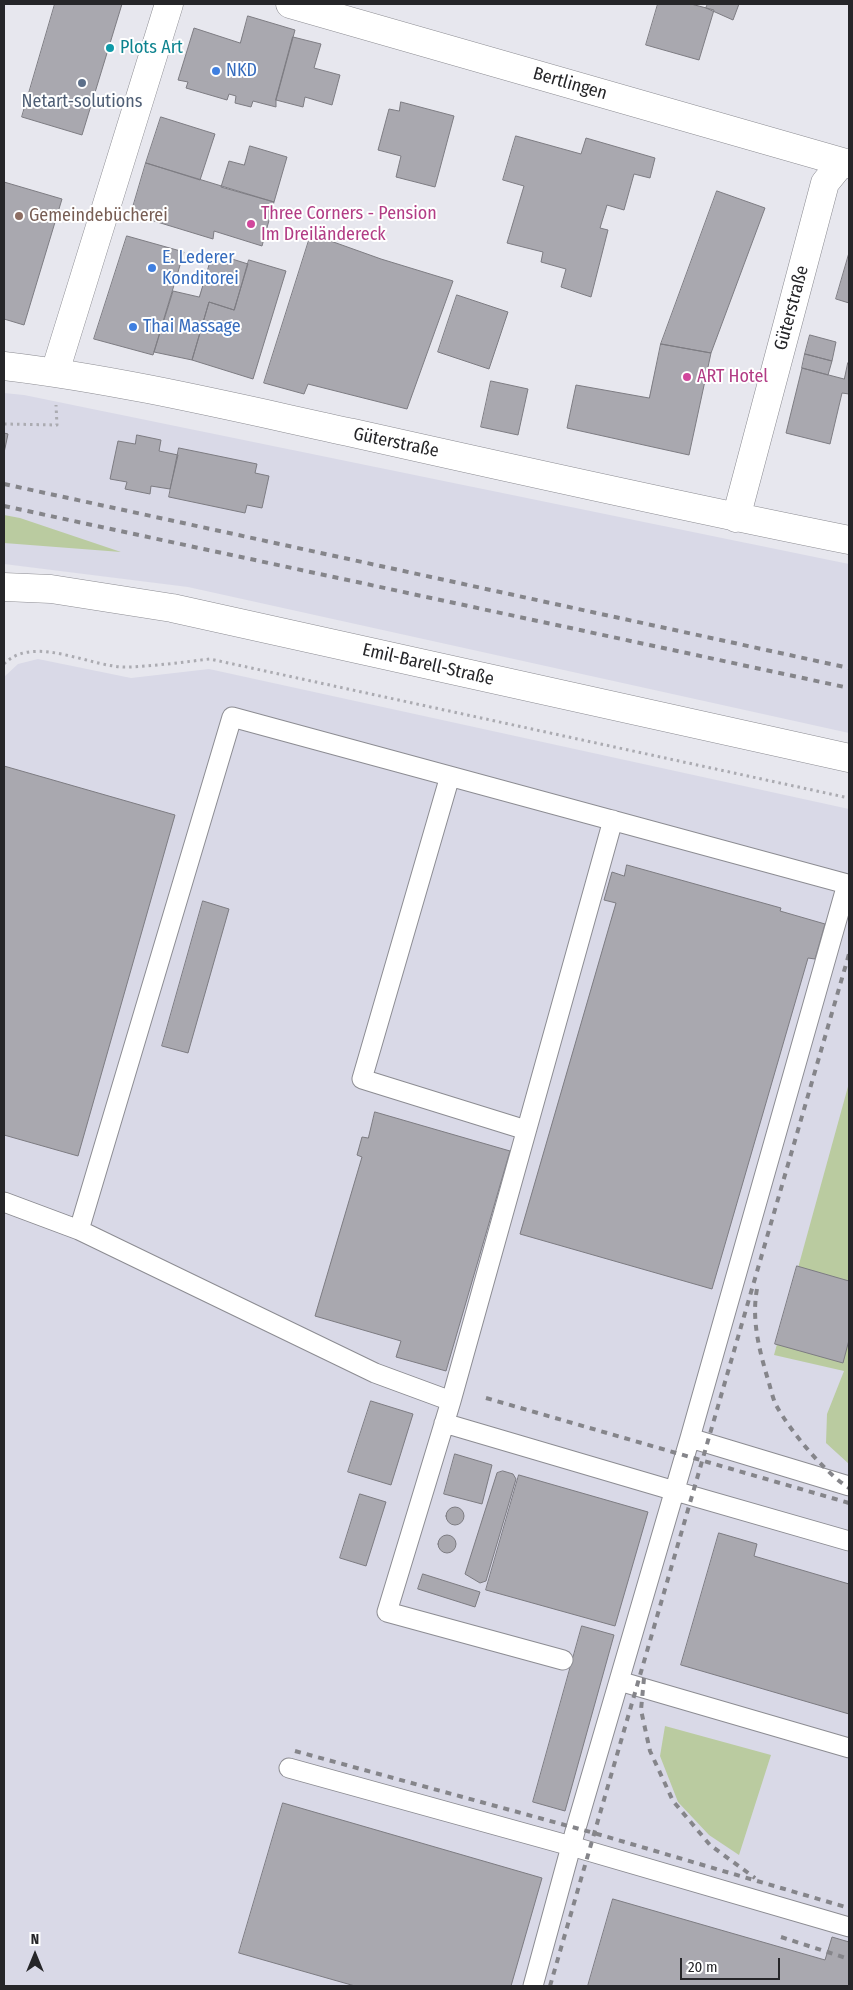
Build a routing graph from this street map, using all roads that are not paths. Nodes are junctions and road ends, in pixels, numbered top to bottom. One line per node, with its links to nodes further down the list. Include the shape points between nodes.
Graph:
1 (169, 4): 5 (street)
2 (290, 4): 3 (street, Bertlingen)
3 (847, 159): 6 (street, Güterstraße, via 825,183)
4 (4, 366): 5 (street, Güterstraße)
5 (55, 372): 6 (street, Güterstraße, via 153,389)
6 (736, 518): 7 (street, Güterstraße)
7 (849, 540)
8 (4, 587): 9 (street, Emil-Barell-Straße, via 51,589 172,608)
9 (849, 758)
10 (450, 776): 11 (lane); 12 (lane, via 362,1079); 14 (lane, via 232,717)
11 (613, 820): 12 (lane); 17 (lane, via 847,884)
12 (526, 1130): 15 (lane)
13 (4, 1202): 14 (lane)
14 (79, 1230): 15 (lane, via 375,1373)
15 (451, 1401): 16 (lane)
16 (444, 1423): 19 (lane); 21 (lane, via 388,1612)
17 (690, 1438): 18 (lane); 19 (lane)
18 (849, 1486)
19 (674, 1491): 20 (lane); 22 (lane)
20 (849, 1540)
21 (563, 1660)
22 (619, 1681): 23 (lane); 25 (lane)
23 (849, 1748)
24 (288, 1768): 25 (lane)
25 (572, 1846): 26 (lane); 27 (lane)
26 (849, 1927)
27 (533, 1986)

